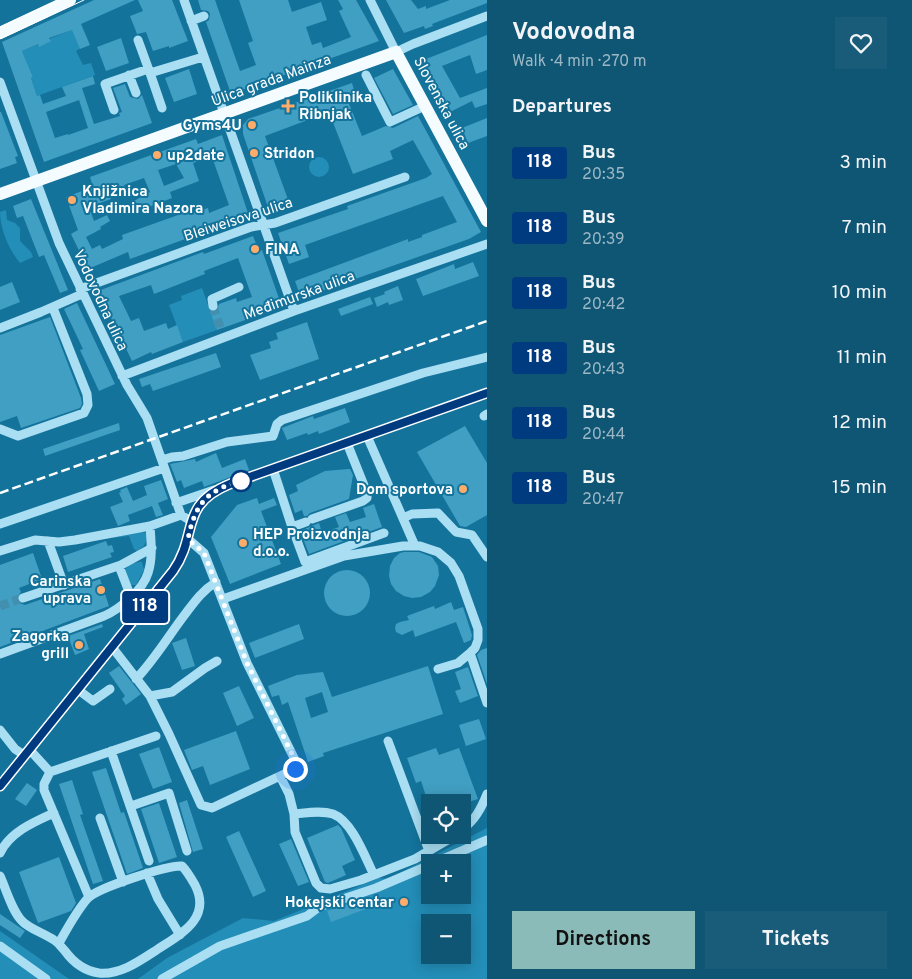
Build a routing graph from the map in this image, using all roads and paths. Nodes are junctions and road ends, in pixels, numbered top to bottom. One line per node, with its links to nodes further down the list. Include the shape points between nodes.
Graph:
1 (184, 0): 6 (street)
2 (370, 0): 9 (street, Slovenska ulica)
3 (62, 2): 7 (main road)
4 (204, 16): 6 (street)
5 (487, 16): 9 (street, Ulica grada Mainza)
6 (191, 21): 10 (street)
7 (0, 33)
8 (138, 40): 11 (street)
9 (396, 52): 16 (main road, Slovenska ulica); 19 (main road, Ulica grada Mainza)
10 (203, 57): 11 (street); 19 (street)
11 (149, 71): 12 (street); 17 (street)
12 (129, 75): 15 (street); 18 (street, via 105,84)
13 (366, 75): 16 (street, via 390,122)
14 (0, 82): 21 (street, Vodovodna ulica)
15 (136, 93)
16 (425, 106): 23 (main road, Slovenska ulica)
17 (162, 108)
18 (114, 110)
19 (224, 114): 21 (main road, Ulica grada Mainza); 24 (street)
20 (405, 177): 24 (street, Bleiweisova ulica)
21 (35, 181): 22 (main road, Ulica grada Mainza); 27 (street, Vodovodna ulica)
22 (0, 194)
23 (487, 221)
24 (264, 225): 27 (street, Bleiweisova ulica, via 251,227); 30 (street)
25 (487, 244): 30 (street, Međimurska ulica)
26 (239, 287): 28 (street, via 212,299)
27 (81, 291): 29 (street, Bleiweisova ulica); 33 (street, Vodovodna ulica)
28 (213, 306)
29 (53, 308): 31 (street, Bleiweisova ulica); 35 (street, via 88,404 84,413 18,436)
30 (294, 311): 33 (street, Međimurska ulica, via 222,333)
31 (0, 328)
32 (487, 357): 38 (street, via 424,373 282,420 278,422 273,436 227,442 183,456 172,456)
33 (122, 376): 38 (street, Vodovodna ulica, via 147,418)
34 (487, 393): 36 (street)
35 (0, 429)
36 (367, 436): 37 (street); 43 (street)
37 (348, 443): 39 (street); 47 (street, via 367,498)
38 (163, 464): 41 (street, Vodovodna ulica); 45 (street)
39 (273, 469): 40 (street); 47 (street)
40 (219, 489): 41 (street); 44 (street, via 203,501)
41 (176, 503): 42 (street, Vodovodna ulica)
42 (181, 515): 44 (street); 46 (street)
43 (403, 518): 51 (street); 54 (street, via 412,514 438,513 456,532 472,535)
44 (191, 521): 49 (street)
45 (0, 524)
46 (150, 526): 50 (street, via 75,540); 52 (street)
47 (292, 527): 48 (street, via 305,562)
48 (384, 533)
49 (188, 539): 56 (street, via 204,553); 61 (street, via 178,564)
50 (48, 541): 53 (street, via 35,540); 57 (street)
51 (415, 546): 60 (street, via 344,556); 62 (street, via 438,552 451,563 459,576 478,629 478,640)
52 (152, 548): 55 (street); 58 (street, via 148,574)
53 (0, 551)
54 (487, 557)
55 (119, 566): 57 (street); 58 (street)
56 (216, 582): 60 (street); 66 (street, via 206,588)
57 (64, 585): 59 (street)
58 (131, 597): 63 (street, via 104,616)
59 (23, 598)
60 (223, 599): 77 (street, via 247,663 297,764 295,769)
61 (112, 647): 66 (street); 67 (street)
62 (470, 653): 65 (street, via 458,662); 70 (street)
63 (0, 654)
64 (217, 661): 69 (street, via 172,692)
65 (438, 669)
66 (136, 679): 69 (street)
67 (78, 689): 68 (street, via 93,701); 75 (street)
68 (110, 689)
69 (150, 696): 77 (street, via 201,805 212,808)
70 (487, 703)
71 (0, 730): 75 (street, via 15,749)
72 (156, 736): 74 (street)
73 (388, 740): 88 (street)
74 (111, 751): 76 (street); 80 (street)
75 (26, 752): 76 (street); 78 (street)
76 (50, 772): 81 (street, via 44,790)
77 (280, 776): 82 (street)
78 (1, 783)
79 (487, 794): 84 (street)
80 (130, 806): 87 (street, via 169,793); 91 (street)
81 (54, 813): 89 (street, via 28,825); 97 (street)
82 (294, 814): 94 (street, via 331,814 342,819 355,836); 94 (street, via 295,832 321,888 330,889)
83 (100, 818): 96 (street)
84 (471, 824)
85 (487, 840): 90 (street)
86 (441, 844): 88 (street)
87 (187, 850)
88 (429, 851): 94 (street)
89 (0, 852)
90 (455, 854)
91 (149, 861)
92 (421, 869): 102 (street, via 319,907 307,916 220,946)
93 (146, 874): 96 (street); 98 (street); 98 (street, via 182,866 194,883 200,897 199,909 192,924)
94 (374, 875)
95 (0, 876): 99 (street, via 22,922)
96 (123, 882): 97 (street)
97 (89, 897): 99 (street)
98 (180, 935): 99 (street, via 136,964 101,973 90,971 72,960)
99 (59, 943)
100 (0, 946): 101 (street)
101 (46, 979)
102 (162, 979)

